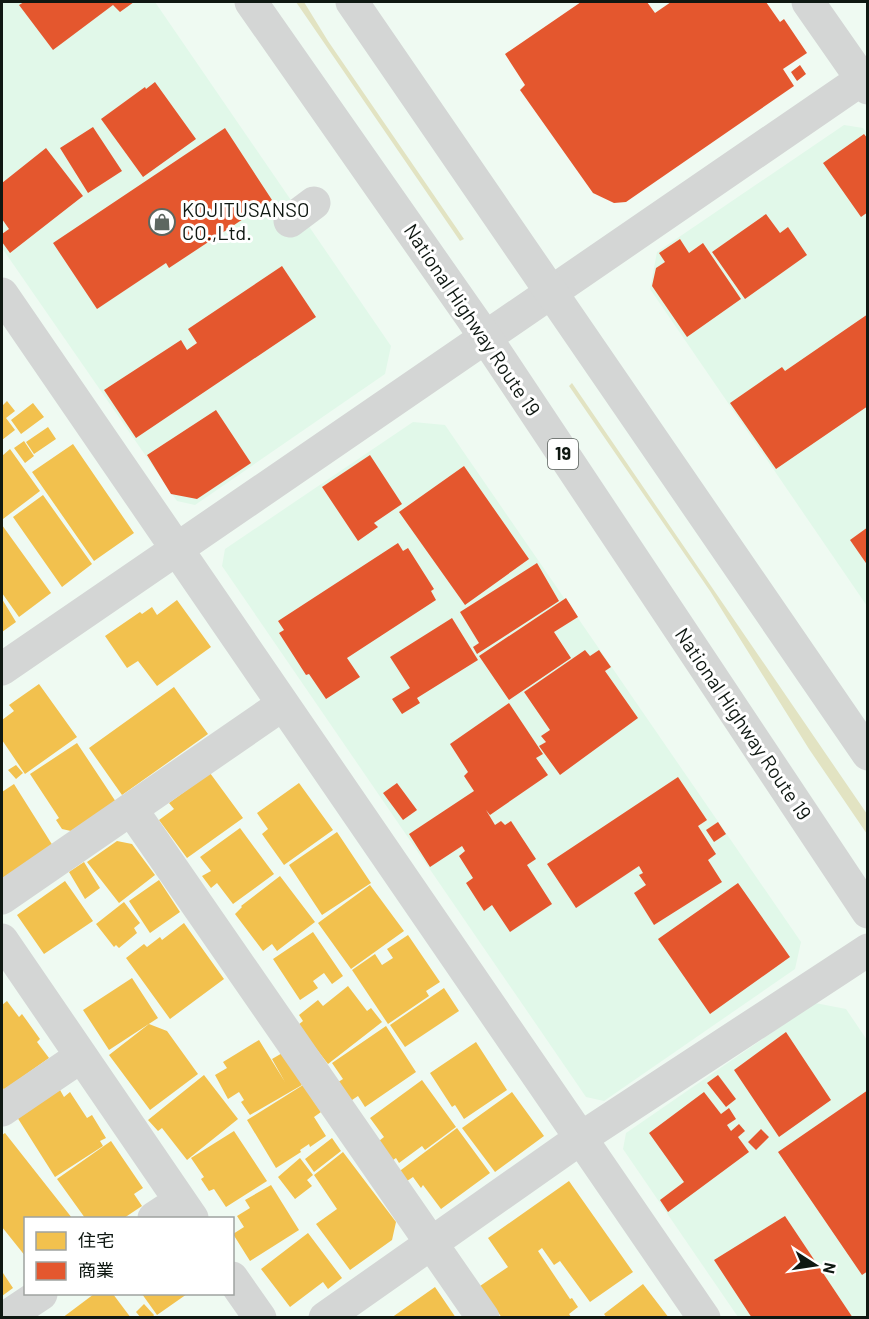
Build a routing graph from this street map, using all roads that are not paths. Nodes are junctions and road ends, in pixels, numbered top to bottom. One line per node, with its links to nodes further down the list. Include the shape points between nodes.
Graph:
1 (251, 2): 7 (main road, National Highway Route 19 / 19)
2 (352, 2): 5 (main road)
3 (808, 2): 4 (main road)
4 (865, 80): 5 (main road)
5 (551, 292): 7 (main road); 11 (main road)
6 (2, 294): 8 (main road)
7 (486, 338): 8 (main road); 14 (main road, National Highway Route 19 / 19)
8 (176, 550): 9 (main road); 10 (main road)
9 (2, 669)
10 (282, 705): 12 (main road); 19 (main road)
11 (867, 754)
12 (131, 809): 13 (main road); 21 (main road)
13 (2, 898)
14 (867, 912)
15 (2, 940): 17 (main road)
16 (867, 950): 19 (main road)
17 (80, 1057): 18 (main road); 20 (main road)
18 (2, 1110)
19 (581, 1138): 21 (main road); 28 (main road)
20 (175, 1213)
21 (432, 1242): 26 (main road); 27 (main road)
22 (234, 1281): 25 (main road)
23 (38, 1295): 24 (main road)
24 (5, 1317)
25 (260, 1317)
26 (325, 1317)
27 (483, 1317)
28 (704, 1317)

